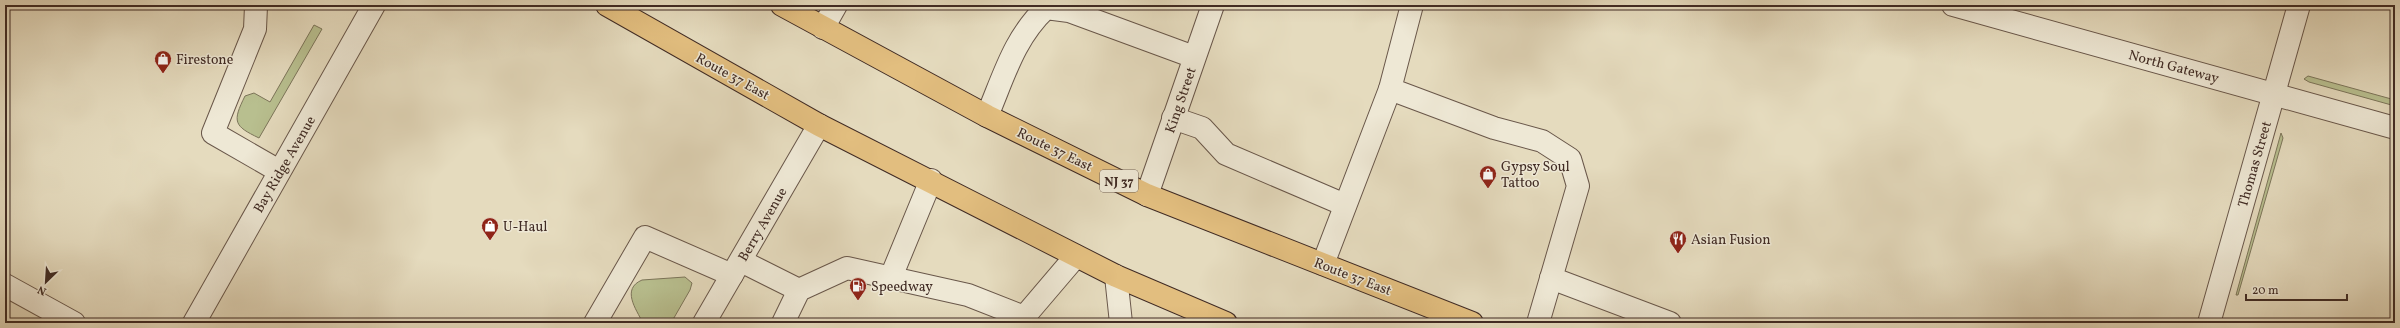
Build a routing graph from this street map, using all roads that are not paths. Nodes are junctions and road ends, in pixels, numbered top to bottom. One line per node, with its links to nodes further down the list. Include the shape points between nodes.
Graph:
1 (256, 5): 19 (street, via 255,29 213,133)
2 (374, 5): 19 (street, Bay Ridge Avenue)
3 (607, 5): 17 (highway, Route 37 East)
4 (782, 5): 11 (highway, Route 37 East / NJ 37)
5 (836, 5): 11 (street)
6 (1213, 5): 12 (street, King Street)
7 (1412, 5): 13 (street)
8 (1953, 5): 14 (street, North Gateway)
9 (2299, 5): 14 (street, Thomas Street)
10 (1043, 7): 12 (street, via 1069,11); 15 (street, via 1014,50)
11 (822, 28): 15 (highway, Route 37 East / NJ 37)
12 (1194, 57): 16 (street, King Street)
13 (1390, 89): 22 (street); 28 (street, via 1494,128 1542,141 1570,159 1578,186)
14 (2274, 94): 18 (street, North Gateway); 42 (street, Thomas Street)
15 (987, 116): 21 (highway, Route 37 East / NJ 37)
16 (1173, 118): 21 (street, King Street); 22 (street, via 1202,128 1226,154)
17 (820, 124): 20 (highway, Route 37 East); 25 (street, Berry Avenue)
18 (2395, 128)
19 (279, 171): 33 (street, Bay Ridge Avenue)
20 (931, 180): 23 (highway, Route 37 East); 27 (street)
21 (1147, 195): 24 (highway, Route 37 East / NJ 37)
22 (1345, 206): 24 (street)
23 (1076, 256): 26 (highway, Route 37 East); 31 (street)
24 (1323, 264): 39 (highway, Route 37 East / NJ 37)
25 (736, 268): 30 (street); 34 (street, via 645,237); 35 (street, Berry Avenue)
26 (1116, 276): 37 (street); 38 (highway, Route 37 East)
27 (891, 277): 30 (street, via 847,268); 31 (street, via 968,295)
28 (1551, 278): 40 (street); 41 (street)
29 (5, 285): 32 (street)
30 (799, 290): 36 (street)
31 (1023, 320)
32 (74, 323)
33 (194, 323)
34 (595, 323)
35 (704, 323)
36 (783, 323)
37 (1121, 323)
38 (1226, 323)
39 (1472, 323)
40 (1538, 323)
41 (1670, 323)
42 (2209, 323)

